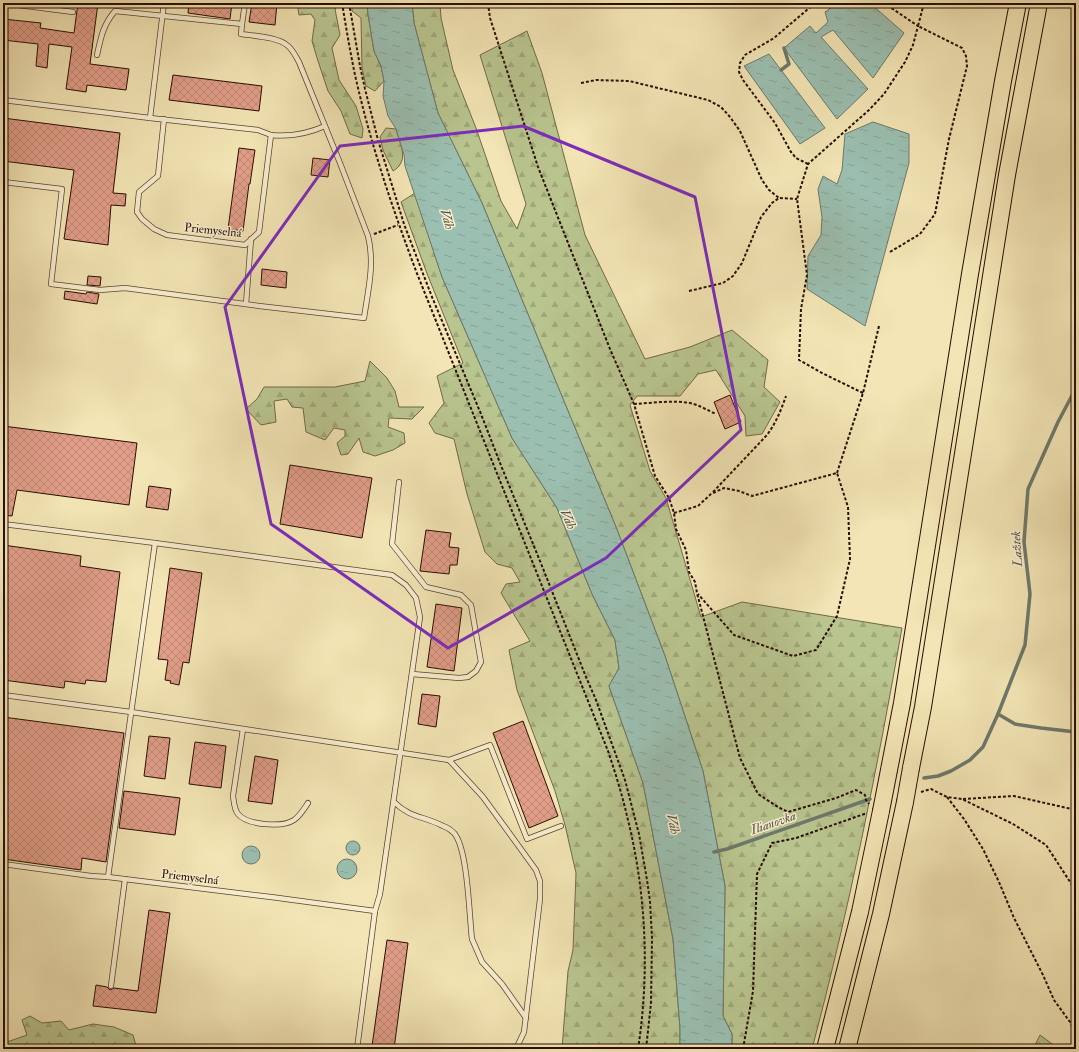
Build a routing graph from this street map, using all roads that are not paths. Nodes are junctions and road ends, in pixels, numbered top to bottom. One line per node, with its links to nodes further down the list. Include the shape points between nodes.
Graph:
1 (3, 3): 6 (lane)
2 (164, 3): 7 (lane)
3 (245, 3): 8 (lane)
4 (1018, 3): 38 (highway, bridge, via 986,178 902,704 889,770 873,809 860,912)
5 (1039, 3): 39 (highway, bridge, via 1006,183 923,707 881,914)
6 (73, 12)
7 (162, 16): 8 (lane); 9 (lane, via 115,11 107,20); 11 (lane)
8 (242, 24): 13 (lane, via 241,34 280,41 291,49 299,62)
9 (98, 54)
10 (3, 100): 11 (lane)
11 (150, 118): 12 (lane)
12 (164, 119): 14 (lane, via 258,130); 16 (lane, Priemyselná, via 158,176 140,192 137,212 142,219 167,235 245,245)
13 (325, 126): 14 (lane, via 304,134); 17 (lane, via 368,236 371,267 364,318)
14 (271, 135): 16 (lane, Priemyselná, via 259,232)
15 (3, 182): 17 (lane, via 62,189 51,284 100,290 125,288)
16 (251, 239): 17 (lane)
17 (246, 304)
18 (399, 482): 21 (lane, via 392,544 426,588 461,595 471,605 481,662 476,671 468,677)
19 (3, 524): 20 (lane)
20 (155, 543): 21 (lane, via 392,575 406,585 416,598 420,617); 23 (lane)
21 (412, 674): 25 (lane)
22 (3, 695): 23 (lane)
23 (131, 712): 24 (lane); 31 (lane)
24 (243, 729): 25 (lane); 28 (lane, via 233,796 238,813 244,819 255,823 284,824 293,820)
25 (401, 752): 26 (lane); 27 (lane)
26 (449, 760): 29 (lane, via 490,745 527,839); 35 (lane, via 483,797 536,870 540,881)
27 (394, 802): 33 (lane, via 380,894); 35 (lane, via 402,810 444,826 454,833 465,865 475,948 482,962 502,984)
28 (308, 803)
29 (561, 826)
30 (3, 864): 31 (lane, Priemyselná)
31 (108, 877): 32 (lane, Priemyselná)
32 (125, 879): 33 (lane, Priemyselná); 34 (lane)
33 (375, 911): 36 (lane)
34 (110, 986)
35 (526, 1018): 37 (lane, via 524,1032)
36 (357, 1049)
37 (516, 1049)
38 (825, 1049)
39 (847, 1049)

